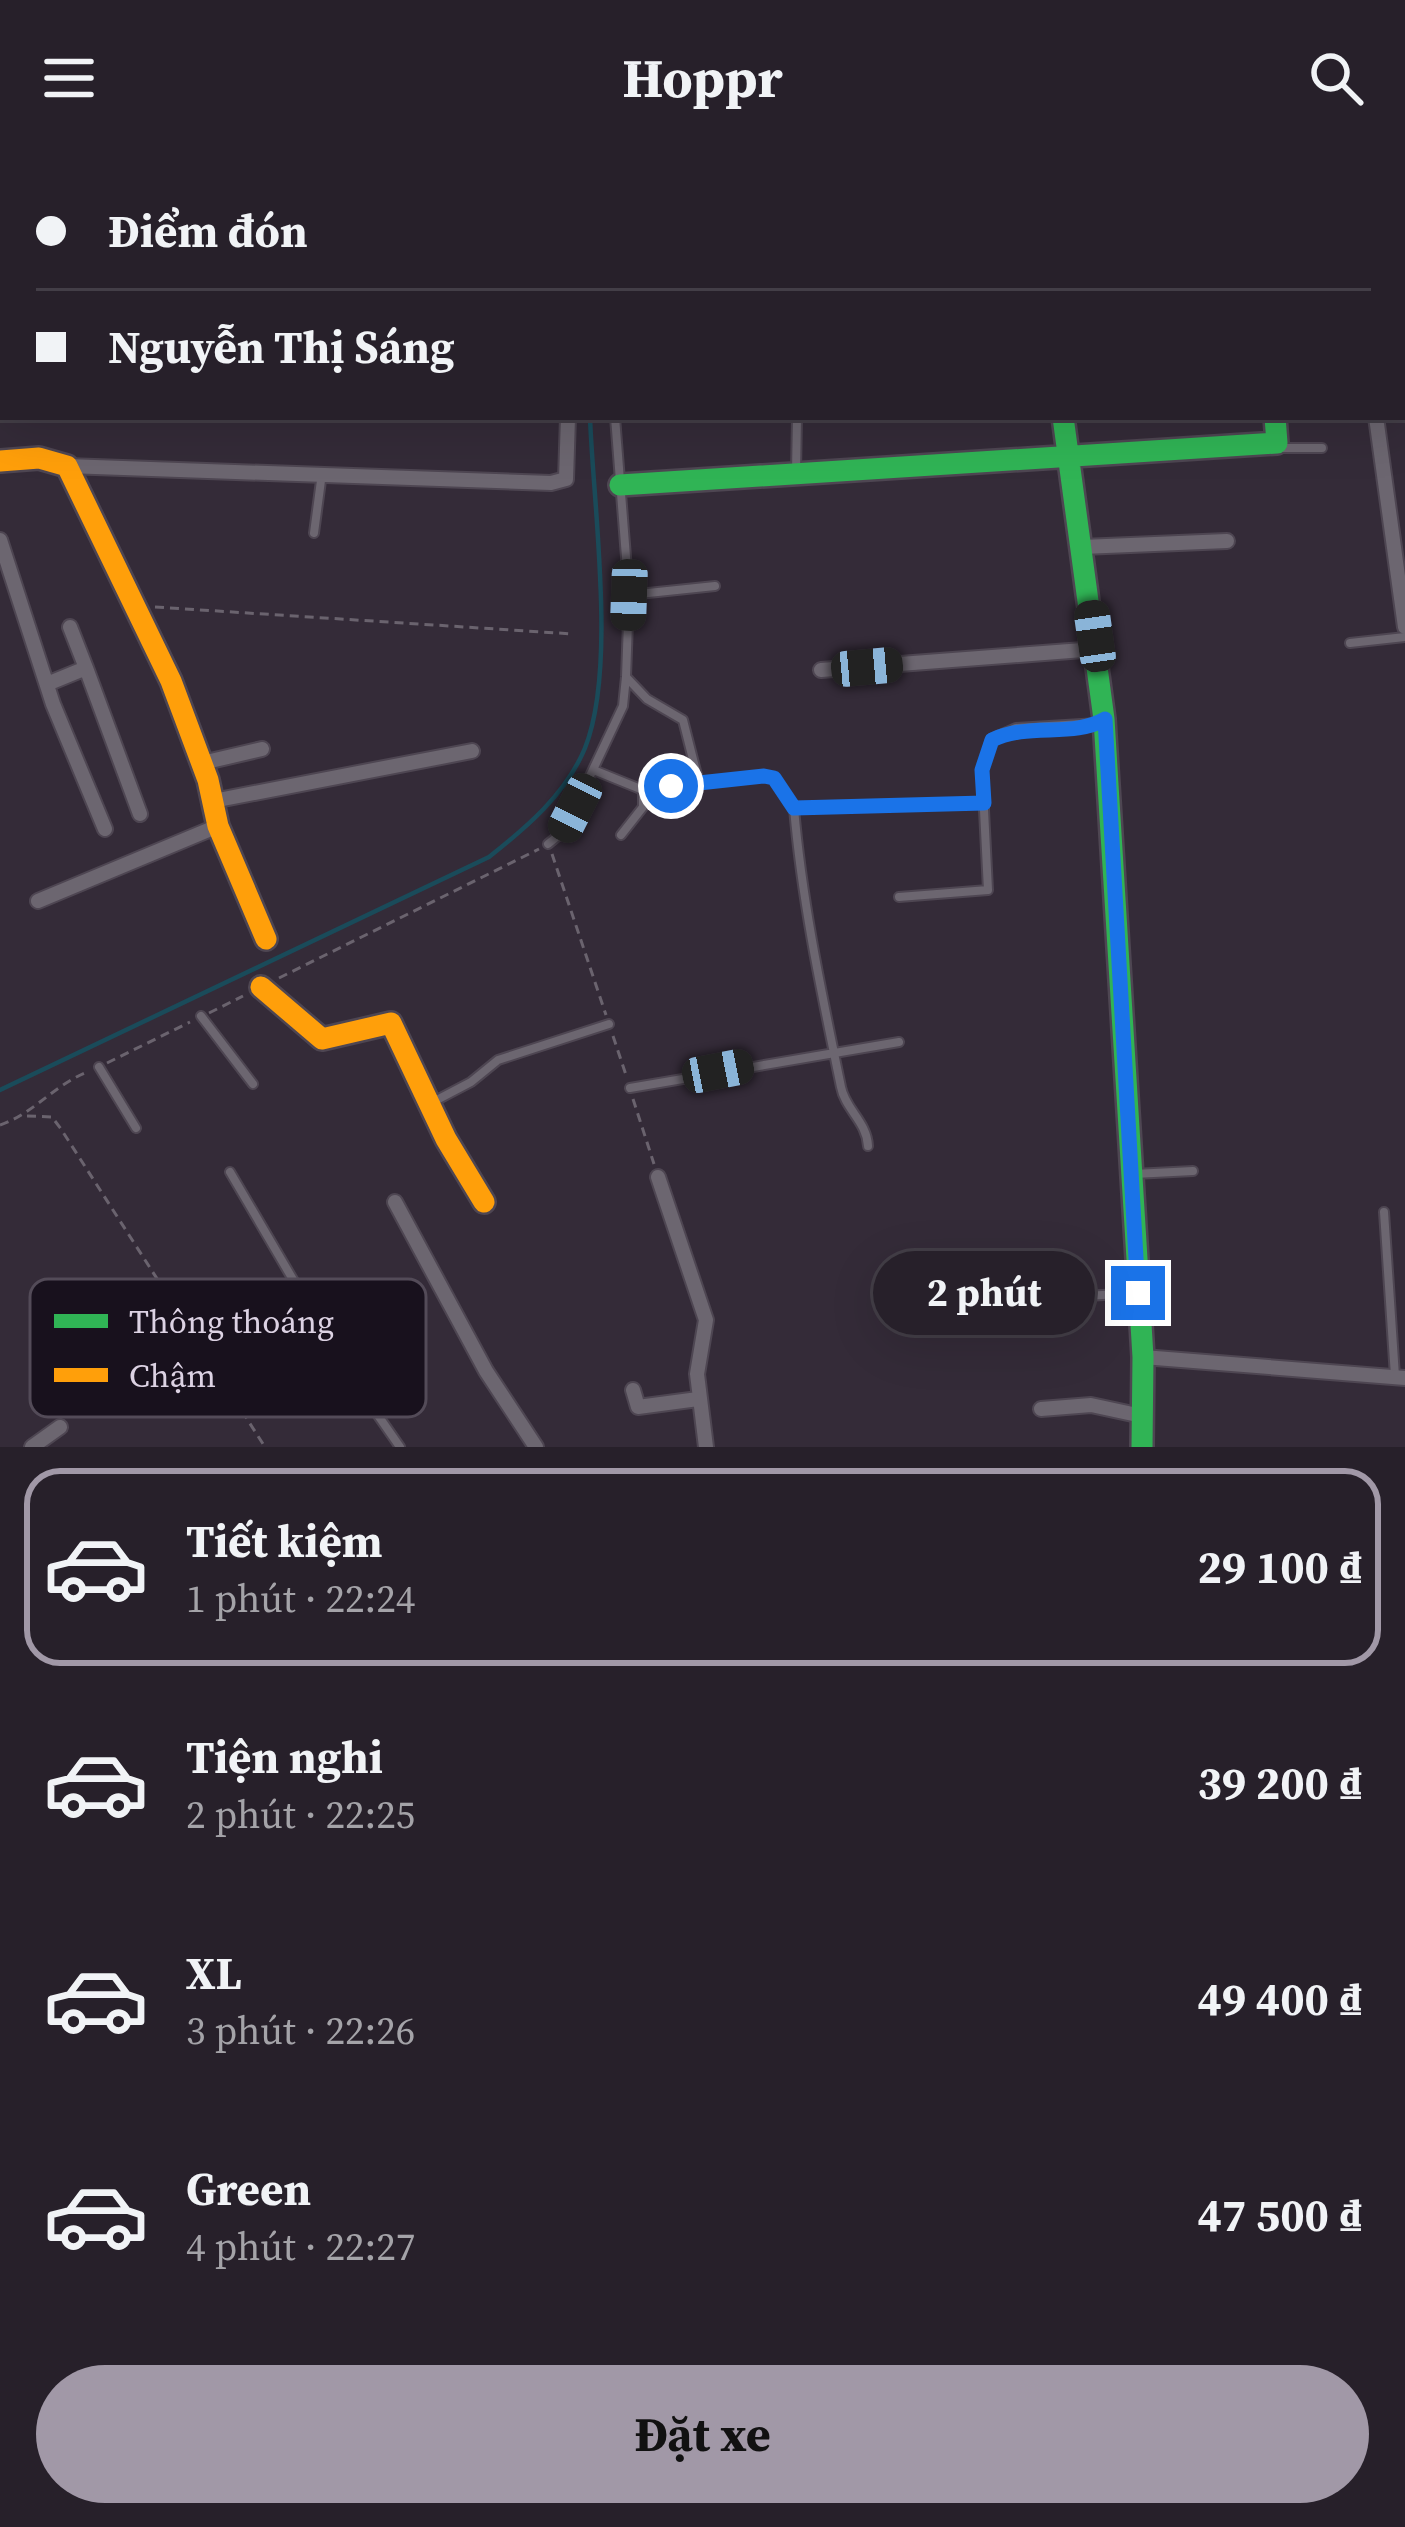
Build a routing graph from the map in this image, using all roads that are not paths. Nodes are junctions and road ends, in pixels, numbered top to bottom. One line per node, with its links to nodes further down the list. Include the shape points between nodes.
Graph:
1 (63, 156): 2 (street)
2 (218, 156)
3 (568, 420): 14 (street, via 570,467 566,479 551,483)
4 (615, 420): 16 (lane)
5 (797, 420): 15 (lane)
6 (1064, 420): 11 (street)
7 (1275, 420): 9 (street)
8 (1376, 420): 22 (street)
9 (1277, 443): 10 (lane); 11 (street)
10 (1322, 448)
11 (1070, 459): 15 (street); 20 (street)
12 (0, 461): 13 (street)
13 (67, 466): 14 (street); 38 (street)
14 (322, 471): 17 (lane)
15 (796, 474): 16 (street)
16 (620, 484): 23 (lane)
17 (314, 533)
18 (0, 540): 24 (street)
19 (1227, 541): 20 (street)
20 (1082, 547): 30 (street)
21 (715, 586): 23 (lane)
22 (1403, 589): 27 (street)
23 (629, 595): 33 (lane)
24 (19, 597): 25 (street); 34 (street)
25 (0, 606)
26 (70, 627): 31 (street)
27 (1405, 627)
28 (1405, 637): 29 (lane)
29 (1350, 643)
30 (1096, 649): 32 (street); 35 (street)
31 (86, 668): 34 (street); 45 (street)
32 (821, 670)
33 (626, 677): 39 (lane); 40 (lane, via 683,720)
34 (46, 684): 47 (street)
35 (1105, 719): 43 (lane, via 1091,727 1016,728 992,740 982,770); 66 (street)
36 (262, 748): 38 (street)
37 (472, 751): 42 (street)
38 (202, 763): 42 (street)
39 (596, 771): 41 (lane); 49 (lane, via 564,831)
40 (699, 783): 41 (lane); 44 (lane, via 774,778)
41 (643, 790): 48 (lane, via 643,807)
42 (213, 802): 46 (street)
43 (984, 803): 44 (lane); 50 (lane, via 988,890)
44 (794, 808): 57 (lane, via 801,889)
45 (140, 814)
46 (218, 826): 51 (street); 52 (street)
47 (105, 829)
48 (621, 835)
49 (548, 844)
50 (899, 897)
51 (38, 901)
52 (266, 939)
53 (261, 987): 61 (street, via 322,1039 391,1023)
54 (201, 1016): 59 (lane)
55 (609, 1024): 61 (lane, via 498,1060)
56 (899, 1042): 57 (lane)
57 (836, 1049): 60 (lane); 63 (lane, via 841,1091)
58 (99, 1067): 62 (lane)
59 (253, 1084)
60 (630, 1088)
61 (429, 1104): 69 (street)
62 (136, 1128)
63 (868, 1146)
64 (230, 1172): 71 (lane)
65 (1193, 1172): 66 (lane)
66 (1131, 1174): 72 (street)
67 (658, 1177): 77 (street, via 706,1320)
68 (395, 1202): 84 (street)
69 (484, 1202)
70 (1384, 1212): 75 (lane)
71 (293, 1279)
72 (1138, 1293): 73 (lane); 74 (street)
73 (1001, 1301)
74 (1143, 1358): 75 (street); 79 (street)
75 (1400, 1378)
76 (634, 1390): 77 (street, via 638,1407)
77 (698, 1399): 85 (street)
78 (1041, 1409): 79 (street, via 1091,1405)
79 (1142, 1416): 86 (street)
80 (379, 1417): 83 (lane)
81 (59, 1426): 82 (street)
82 (32, 1447)
83 (400, 1447)
84 (536, 1447)
85 (706, 1447)
86 (1142, 1447)

